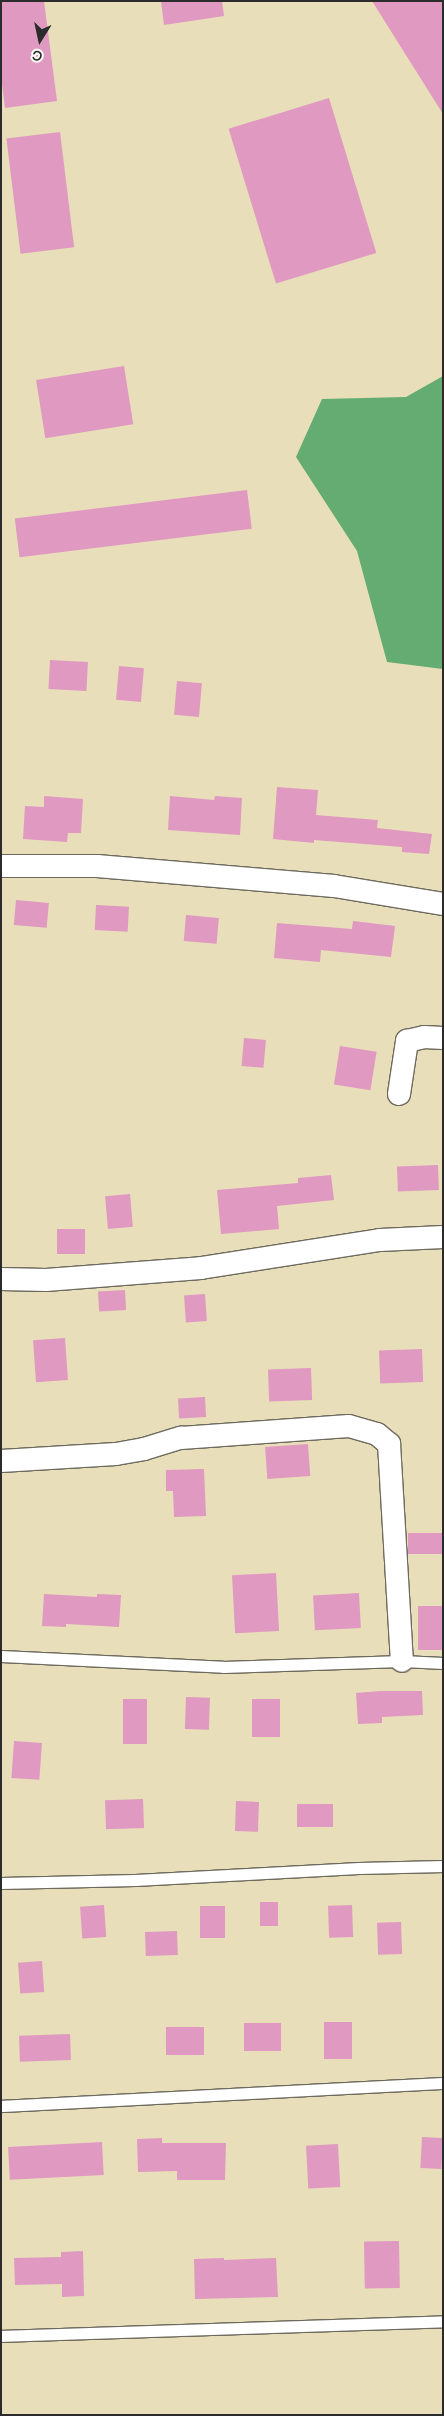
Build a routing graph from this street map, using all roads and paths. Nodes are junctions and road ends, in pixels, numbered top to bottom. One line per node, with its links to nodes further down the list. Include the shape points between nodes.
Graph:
1 (1, 866): 2 (street, via 97,866 334,886)
2 (443, 904)
3 (443, 1038): 4 (street, via 424,1037 407,1041)
4 (399, 1094)
5 (443, 1237): 6 (street, via 380,1240 201,1268 46,1280)
6 (1, 1280)
7 (1, 1461): 9 (street, via 116,1454 181,1438 349,1426 377,1434 389,1444)
8 (1, 1656): 9 (lane, via 223,1667)
9 (402, 1661): 10 (lane)
10 (443, 1663)
11 (443, 1866): 12 (lane)
12 (1, 1883)
13 (443, 2083): 14 (lane)
14 (1, 2106)
15 (443, 2321): 16 (lane)
16 (1, 2336)

